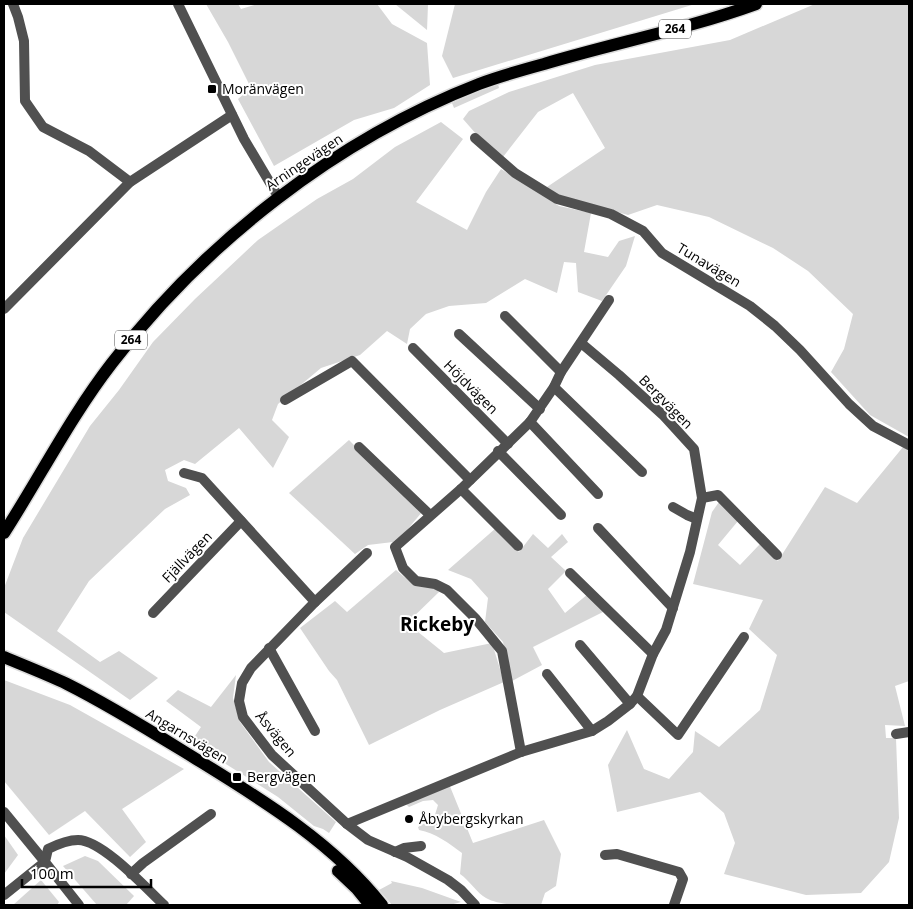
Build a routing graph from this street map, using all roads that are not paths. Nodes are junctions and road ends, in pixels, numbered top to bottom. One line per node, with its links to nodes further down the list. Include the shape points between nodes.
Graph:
1 (13, 4): 6 (street, via 24,41 25,101 43,127 89,151)
2 (178, 4): 4 (street)
3 (756, 4): 7 (main road, Arningevägen / 264, via 697,24 592,50 481,83 348,150)
4 (232, 116): 6 (street); 7 (street)
5 (475, 138): 21 (street, Tunavägen, via 516,173 557,199 611,214 643,231 662,253 750,306 800,350 873,426)
6 (130, 182): 9 (street)
7 (279, 198): 37 (main road, Arningevägen / 264, via 176,288 112,363)
8 (609, 300): 12 (street)
9 (4, 309)
10 (505, 316): 14 (street)
11 (459, 334): 18 (street)
12 (581, 343): 14 (street); 30 (street, Bergvägen, via 663,415 694,449)
13 (413, 348): 20 (street, Höjdvägen)
14 (562, 372): 15 (street)
15 (554, 388): 18 (street); 25 (street)
16 (390, 398): 17 (street, via 352,361); 24 (street, via 396,396); 27 (street)
17 (285, 400)
18 (540, 408): 19 (street)
19 (530, 422): 20 (street); 29 (street)
20 (508, 444): 23 (street)
21 (909, 445)
22 (359, 447): 32 (street)
23 (498, 451): 27 (street); 33 (street)
24 (454, 454)
25 (642, 472)
26 (184, 473): 35 (street, via 202,478)
27 (470, 480): 28 (street)
28 (461, 489): 32 (street); 38 (street)
29 (598, 494)
30 (702, 498): 34 (street, Bergvägen); 40 (street, via 718,495)
31 (673, 507): 34 (street)
32 (430, 515): 57 (street, via 395,547 403,568 416,581 448,590 502,651)
33 (561, 515)
34 (697, 518): 43 (street, Bergvägen)
35 (241, 521): 42 (street); 44 (street, Fjällvägen)
36 (598, 528): 43 (street)
37 (4, 533)
38 (518, 546)
39 (367, 553): 42 (street, Åsvägen)
40 (777, 554)
41 (570, 573): 48 (street)
42 (315, 602): 47 (street, Åsvägen)
43 (673, 608): 48 (street, Bergvägen)
44 (153, 613)
45 (744, 637): 52 (street, via 678,735)
46 (580, 645): 52 (street)
47 (269, 648): 53 (street); 60 (street, Åsvägen, via 242,683 239,700 243,717 272,755)
48 (653, 654): 52 (street, Bergvägen)
49 (4, 657): 70 (main road, Angarnsvägen, via 121,713 274,809 324,846)
50 (4, 665): 69 (main road, Angarnsvägen, via 91,702 200,768 276,819 315,850)
51 (547, 674): 54 (street)
52 (634, 700): 54 (street)
53 (315, 731)
54 (592, 731): 57 (street)
55 (909, 732): 56 (street)
56 (896, 734)
57 (521, 752): 60 (street)
58 (4, 812): 64 (street)
59 (211, 814): 65 (street)
60 (347, 824): 62 (street, Åsvägen, via 368,840)
61 (421, 846): 62 (street)
62 (396, 852): 71 (street, Åsvägen, via 448,880)
63 (605, 855): 72 (street, via 617,854 679,872 683,879)
64 (45, 862): 65 (street, via 48,849 80,840 102,848); 66 (street); 67 (street)
65 (131, 874): 68 (street)
66 (4, 895)
67 (78, 905)
68 (164, 905)
69 (370, 905)
70 (382, 905)
71 (475, 905)
72 (674, 905)

